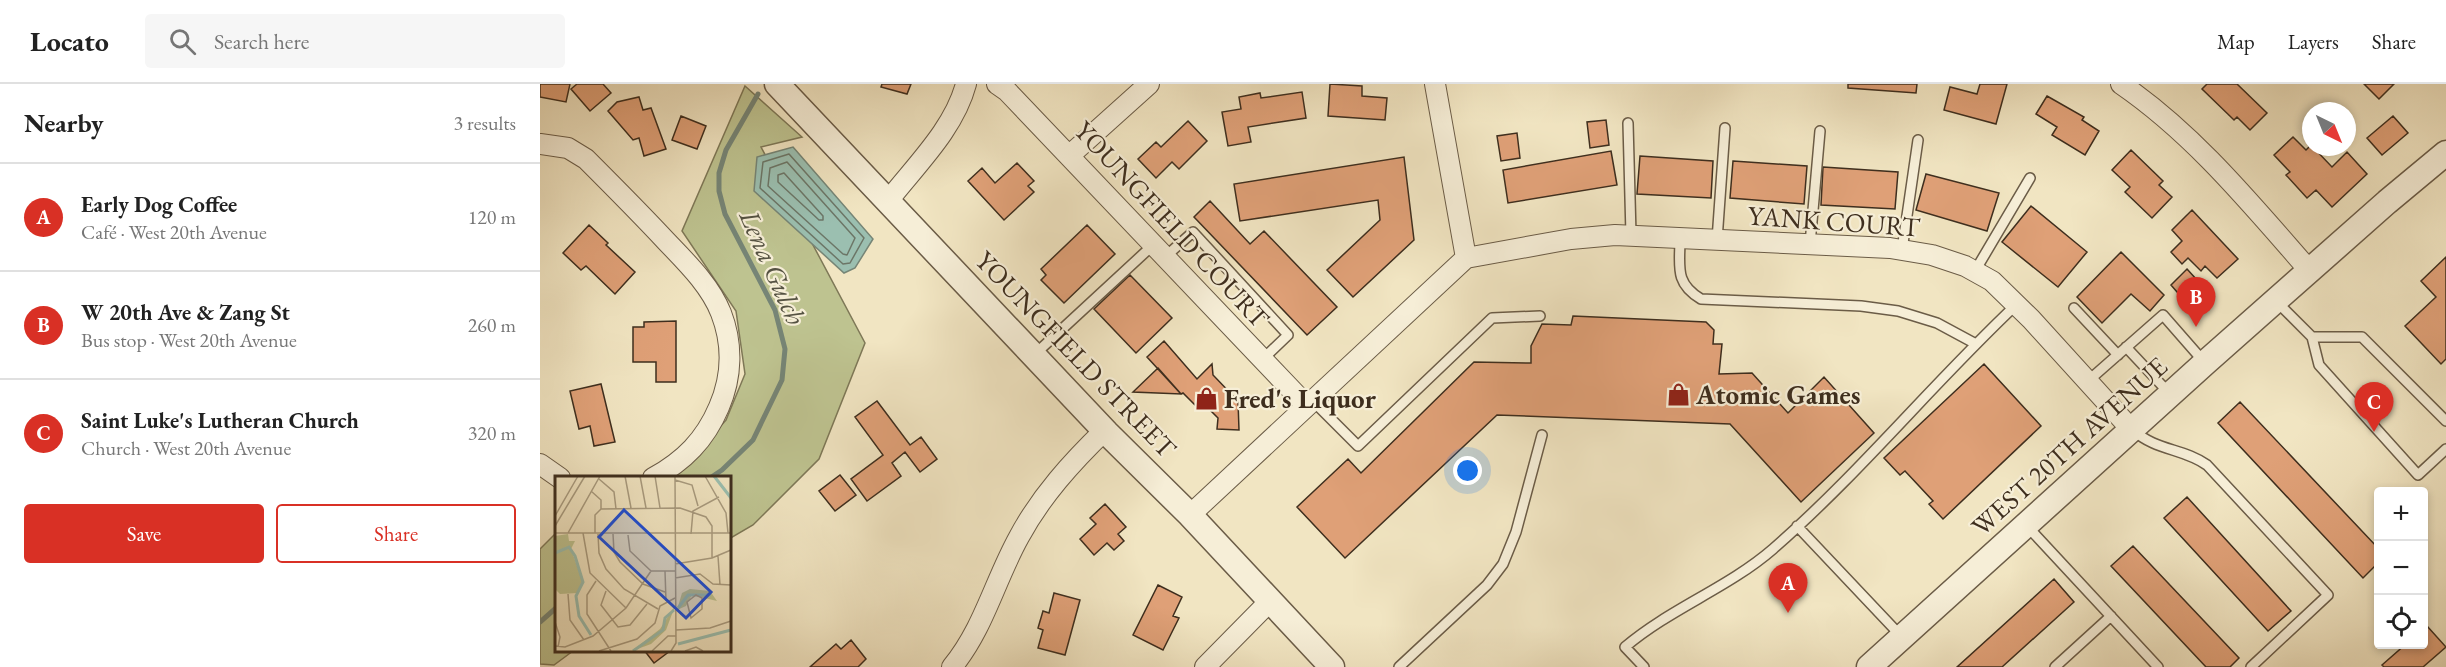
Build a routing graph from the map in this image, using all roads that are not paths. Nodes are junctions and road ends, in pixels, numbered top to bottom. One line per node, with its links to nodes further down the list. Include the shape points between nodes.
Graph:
1 (777, 84): 15 (street, YOUNGFIELD STREET)
2 (966, 84): 15 (street, via 962,100 942,133)
3 (997, 84): 13 (street, YOUNGFIELD COURT)
4 (1149, 84): 13 (street)
5 (1435, 84): 22 (street)
6 (2121, 84): 23 (street, via 2175,124)
7 (1628, 123): 16 (lane)
8 (1725, 128): 18 (lane)
9 (1820, 131): 19 (lane)
10 (1918, 140): 21 (lane)
11 (540, 144): 46 (street, via 568,147 586,159 686,262 721,312 730,367 725,392 697,445 676,466)
12 (2446, 153): 23 (street, WEST 20TH AVENUE)
13 (1070, 155): 20 (street, YOUNGFIELD COURT)
14 (2030, 178): 24 (lane)
15 (888, 201): 32 (street, YOUNGFIELD STREET)
16 (1631, 235): 17 (street, YANK COURT); 22 (street, YANK COURT, via 1571,239)
17 (1680, 238): 18 (street, YANK COURT); 30 (lane, via 1680,276 1685,287 1701,299 1898,311 1937,323)
18 (1717, 240): 19 (street, YANK COURT)
19 (1810, 244): 21 (street, YANK COURT)
20 (1160, 250): 32 (lane); 34 (street, YOUNGFIELD COURT); 34 (lane, via 1193,232 1288,335)
21 (1902, 250): 24 (street, YANK COURT, via 1932,255)
22 (1466, 258): 38 (street)
23 (2309, 270): 25 (street, WEST 20TH AVENUE)
24 (1975, 271): 26 (street, YANK COURT)
25 (2276, 300): 29 (lane); 35 (street, WEST 20TH AVENUE)
26 (2017, 304): 30 (lane); 36 (street, YANK COURT)
27 (2074, 308): 33 (lane)
28 (1540, 316): 38 (lane, via 1492,318 1358,446)
29 (2312, 337): 39 (lane, via 2362,337); 43 (lane, via 2319,365 2418,475)
30 (1976, 344): 49 (lane)
31 (2126, 347): 33 (lane); 35 (lane, via 2163,315); 37 (lane)
32 (1034, 355): 41 (street, YOUNGFIELD STREET)
33 (2118, 355): 36 (lane)
34 (1263, 359): 38 (street, YOUNGFIELD COURT)
35 (2205, 363): 37 (street, WEST 20TH AVENUE)
36 (2088, 381): 40 (street, YANK COURT)
37 (2170, 394): 40 (street, WEST 20TH AVENUE)
38 (1309, 403): 47 (street)
39 (2446, 421)
40 (2131, 429): 48 (street, WEST 20TH AVENUE); 61 (lane, via 2150,444 2194,456 2207,465 2328,595)
41 (1105, 430): 47 (street, YOUNGFIELD STREET); 53 (street, via 1034,512 1018,538 978,628)
42 (1542, 435): 56 (lane, via 1516,532 1503,564 1487,585)
43 (2446, 449)
44 (540, 464): 45 (street)
45 (557, 476)
46 (656, 476)
47 (1190, 515): 50 (street, YOUNGFIELD STREET)
48 (2025, 525): 51 (lane); 52 (street, WEST 20TH AVENUE)
49 (1797, 526): 52 (lane); 57 (lane, via 1751,568 1660,620 1625,647)
50 (1270, 601): 54 (street); 55 (street, YOUNGFIELD STREET)
51 (2111, 616): 59 (lane); 60 (lane)
52 (1902, 637): 58 (street, WEST 20TH AVENUE)
53 (952, 667)
54 (1205, 667)
55 (1332, 667)
56 (1399, 667)
57 (1644, 667)
58 (1869, 667)
59 (2055, 667)
60 (2158, 667)
61 (2251, 667)

